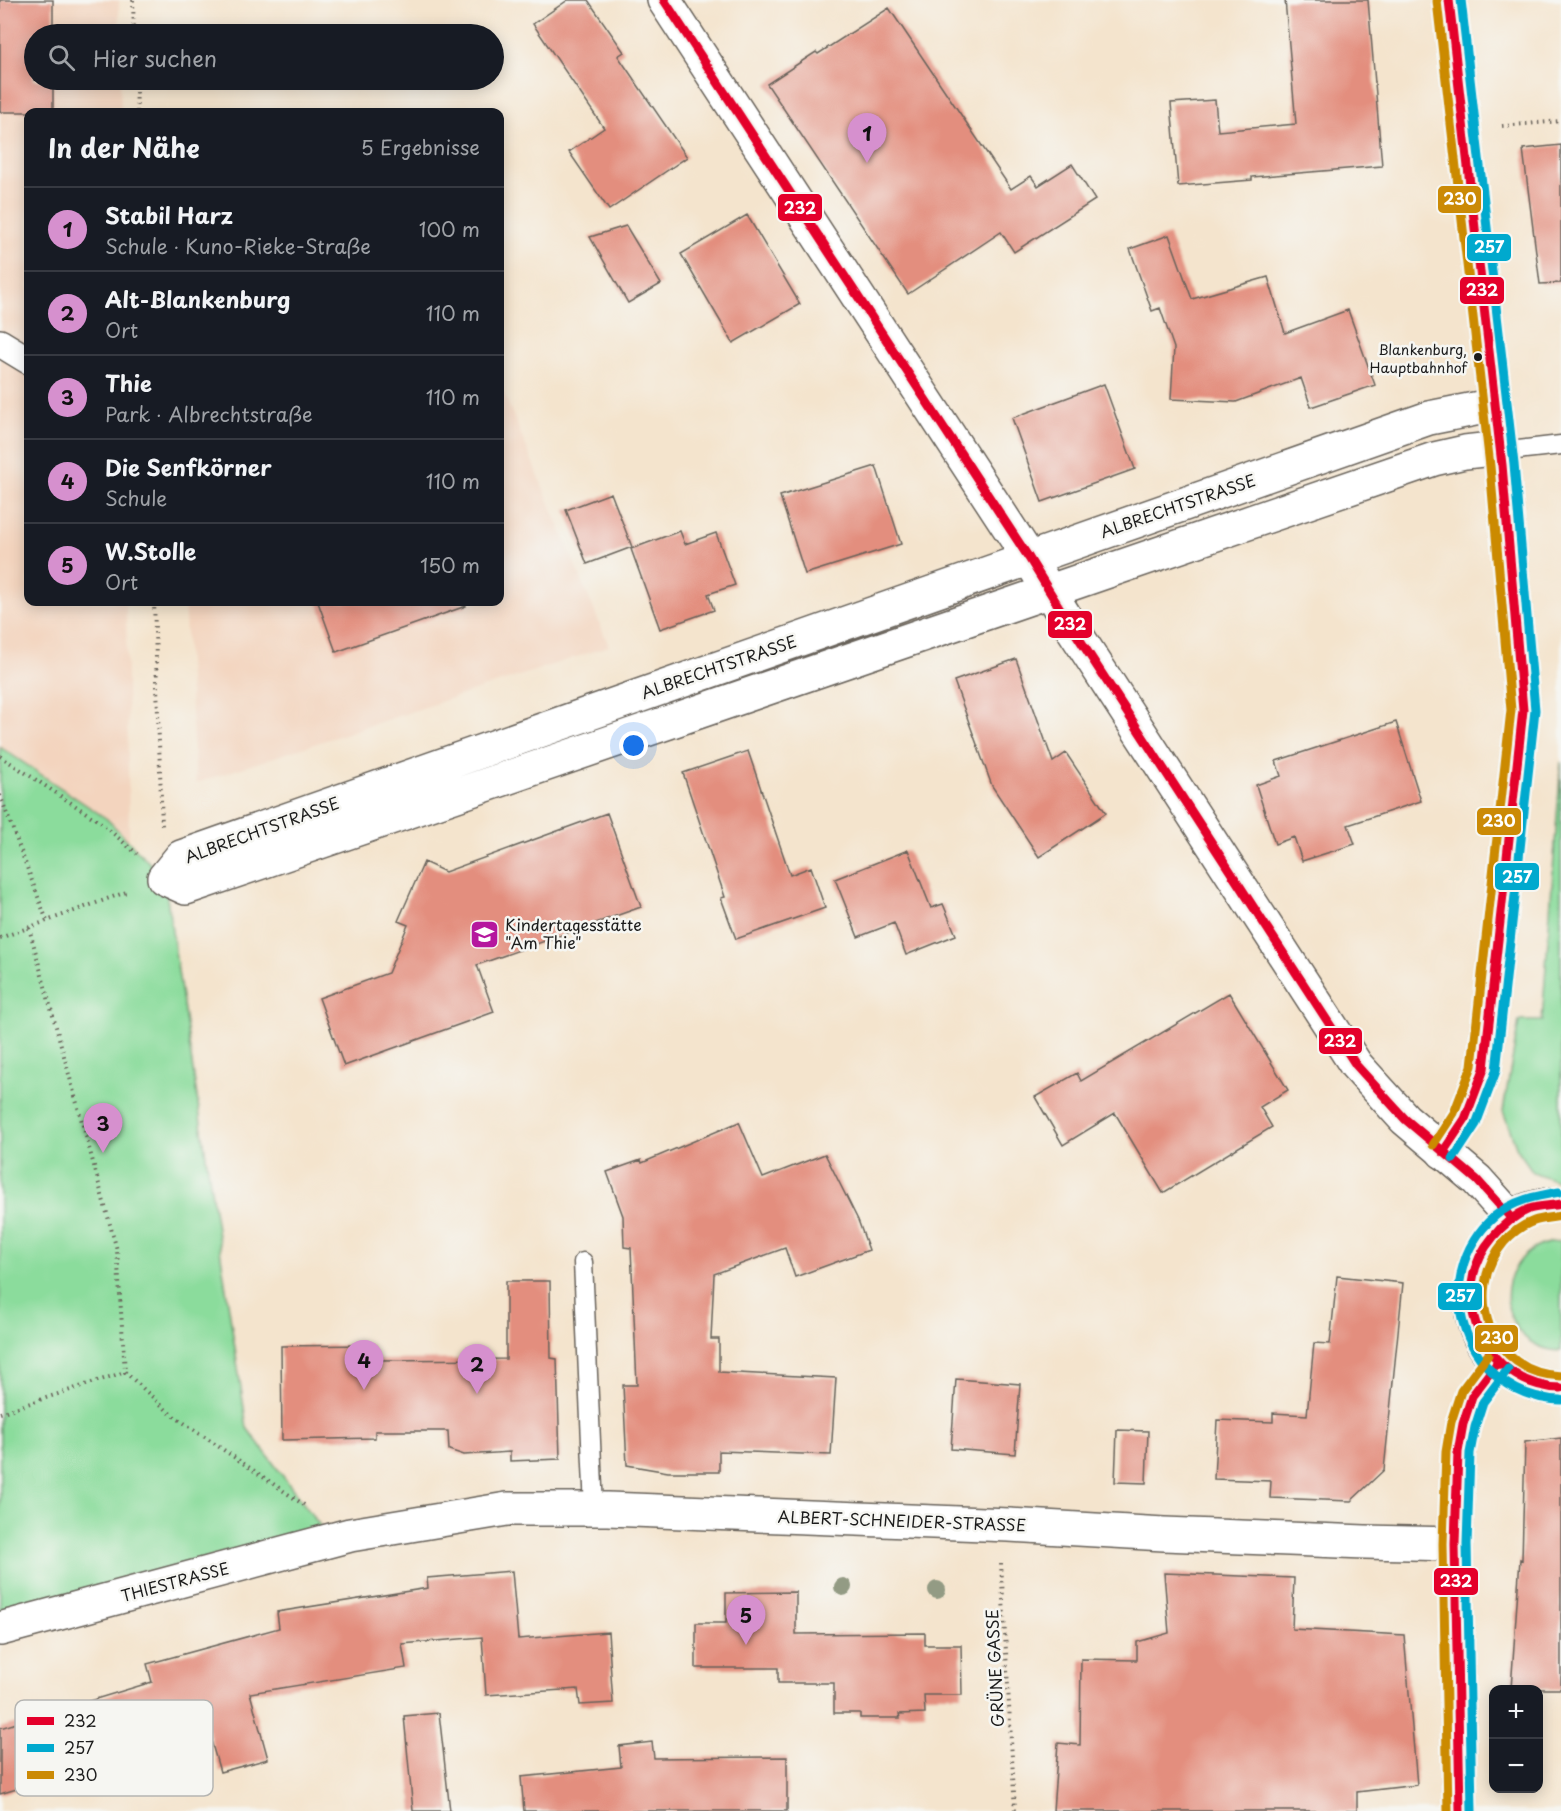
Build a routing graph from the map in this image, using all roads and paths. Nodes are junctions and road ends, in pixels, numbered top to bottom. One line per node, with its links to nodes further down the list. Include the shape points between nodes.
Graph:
1 (133, 0): 4 (path)
2 (664, 0): 14 (street)
3 (1449, 0): 8 (street)
4 (134, 24)
5 (136, 90): 6 (path)
6 (137, 108)
7 (1561, 121): 8 (path)
8 (1464, 128): 11 (street)
9 (0, 343): 10 (street)
10 (24, 358)
11 (1495, 405): 13 (street); 14 (street, ALBRECHTSTRASSE, via 1429,418)
12 (1561, 445): 13 (lane)
13 (1500, 450): 15 (street, ALBRECHTSTRASSE, via 1434,459); 23 (street, via 1524,710 1484,1069 1465,1119)
14 (1029, 558): 15 (street); 19 (street, ALBRECHTSTRASSE, via 181,857)
15 (1049, 591): 19 (street, ALBRECHTSTRASSE, via 186,888); 23 (street, via 1356,1065 1405,1119)
16 (154, 606): 19 (path)
17 (0, 756): 19 (path, via 100,822)
18 (0, 795): 20 (path)
19 (164, 878): 20 (path)
20 (47, 921): 21 (path)
21 (29, 928): 22 (path); 28 (path, via 117,1250)
22 (0, 938)
23 (1443, 1152): 25 (street, via 1477,1180)
24 (1561, 1204): 25 (street, via 1540,1207)
25 (1512, 1220): 27 (street, via 1485,1246 1470,1289 1475,1329)
26 (583, 1262): 31 (lane)
27 (1498, 1362): 29 (street, via 1523,1379); 34 (street, via 1473,1396 1463,1424 1458,1452)
28 (125, 1372): 30 (path); 33 (path, via 171,1414)
29 (1561, 1388)
30 (0, 1413)
31 (594, 1509): 32 (street, ALBERT-SCHNEIDER-STRASSE); 33 (street, ALBERT-SCHNEIDER-STRASSE, via 507,1509)
32 (999, 1524): 34 (street, ALBERT-SCHNEIDER-STRASSE, via 1176,1535); 36 (path, GRÜNE GASSE)
33 (350, 1536): 35 (street, THIESTRASSE)
34 (1455, 1544): 37 (street)
35 (0, 1629)
36 (1015, 1811)
37 (1460, 1811)

